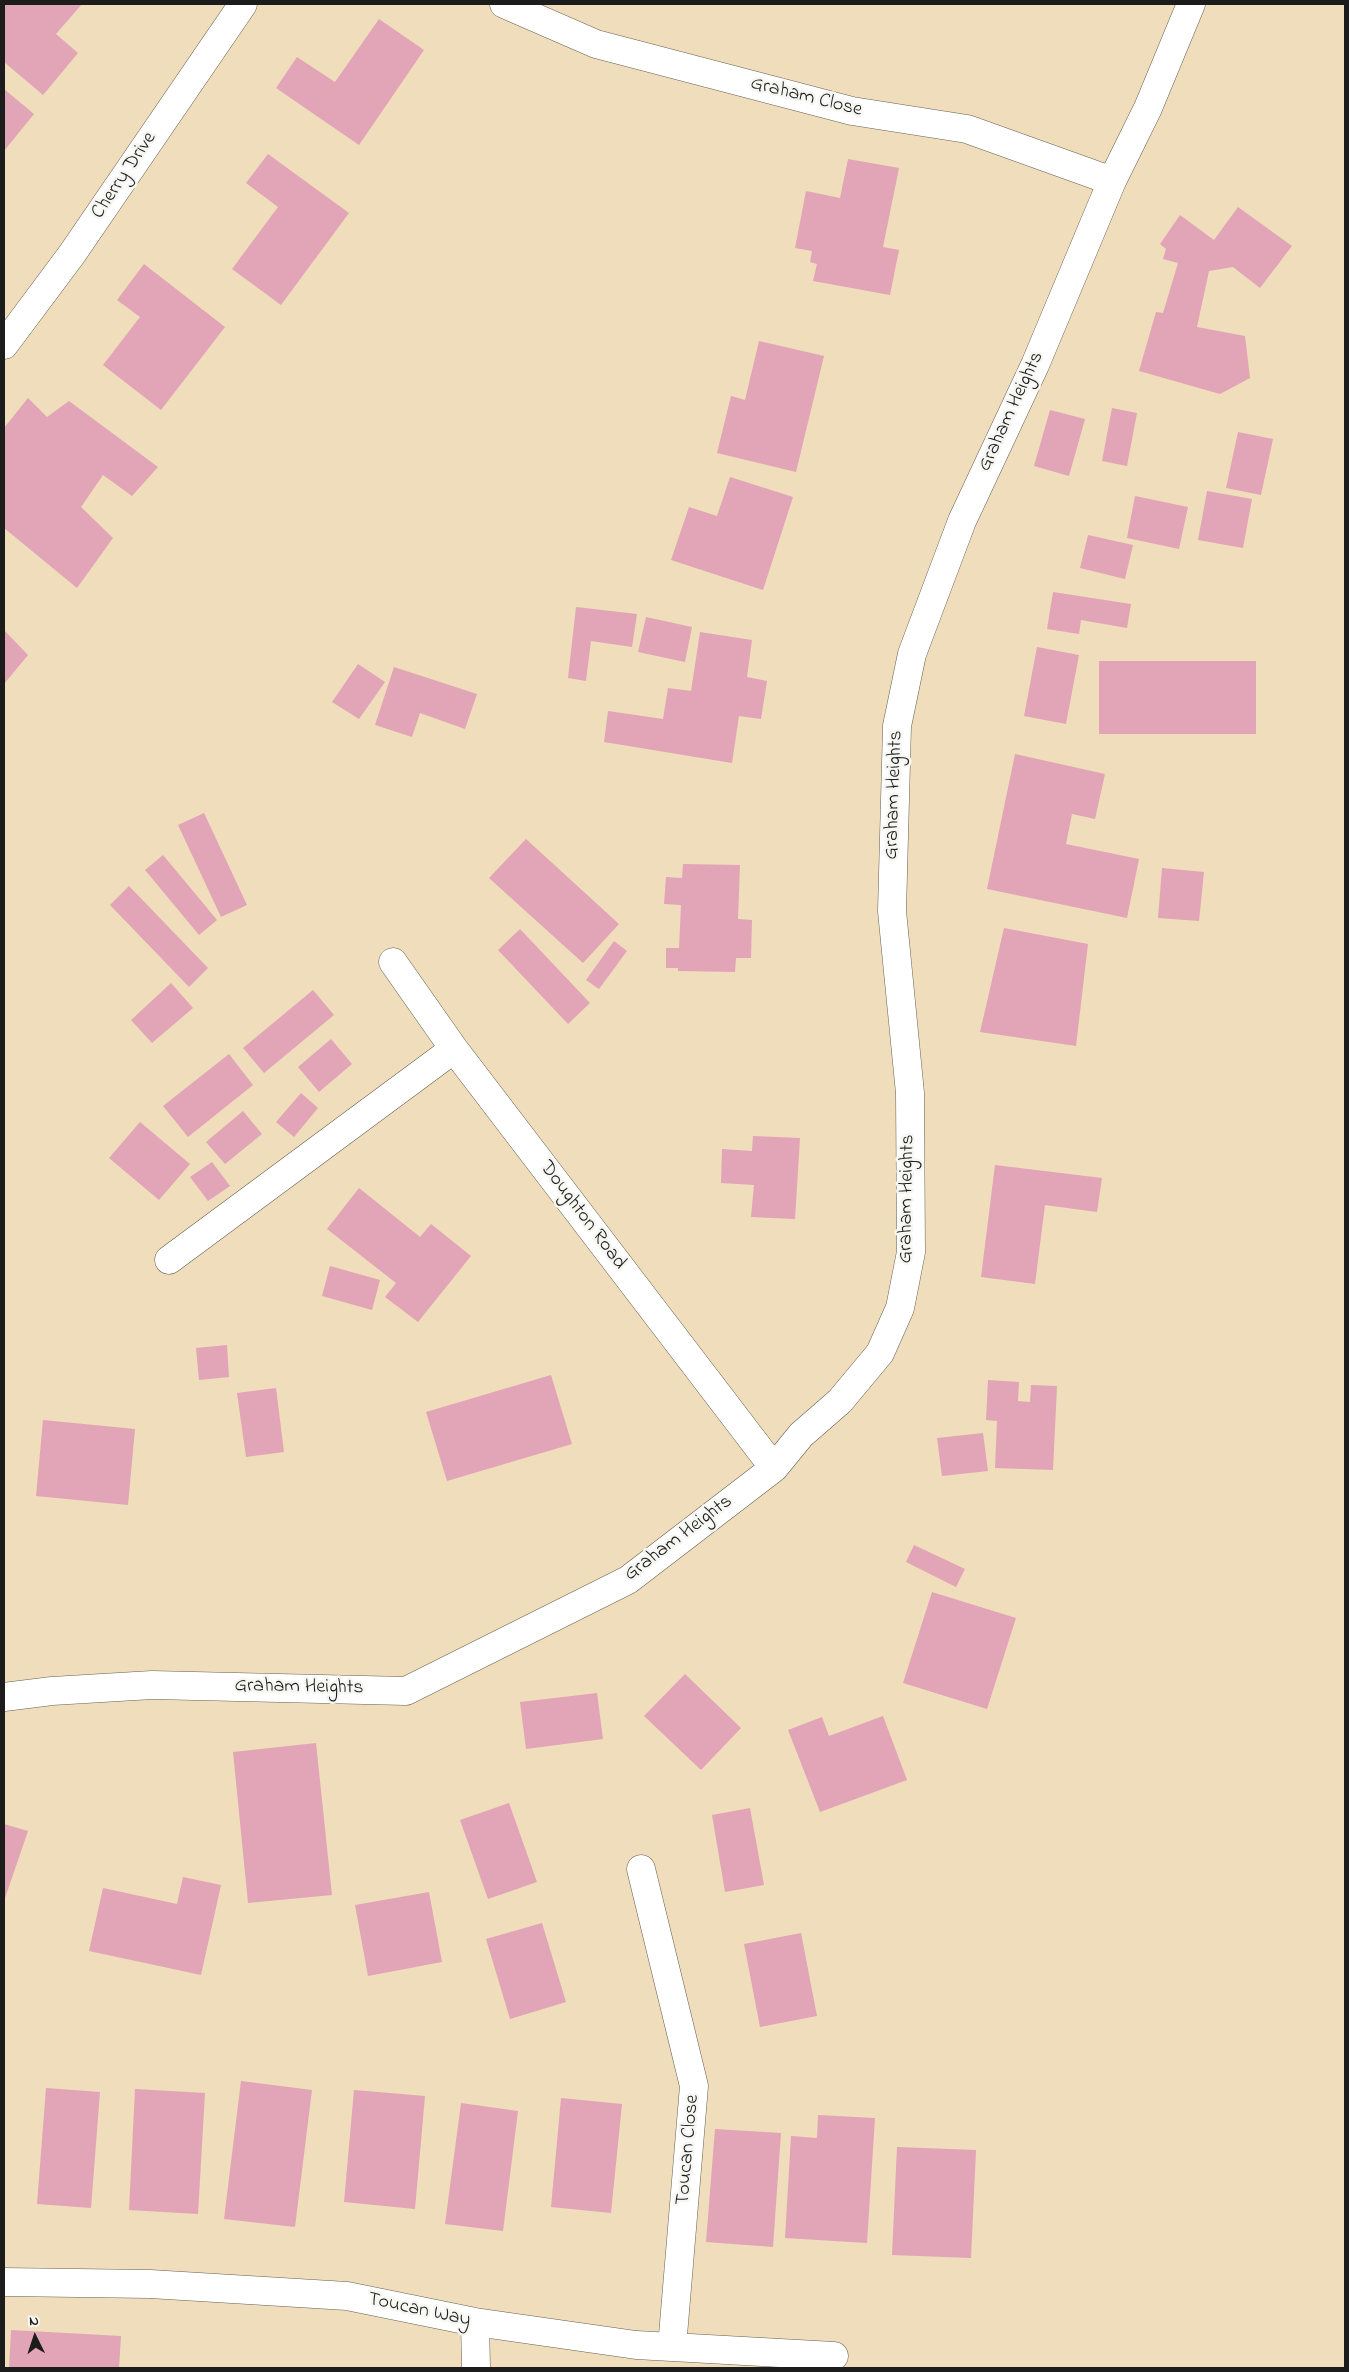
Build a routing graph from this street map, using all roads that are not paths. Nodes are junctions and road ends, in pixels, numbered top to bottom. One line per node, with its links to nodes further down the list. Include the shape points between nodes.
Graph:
1 (243, 4): 5 (street, Cherry Drive, via 72,254)
2 (504, 4): 4 (street, Graham Close, via 596,44 852,111 967,130)
3 (1191, 4): 4 (street, Graham Heights, via 1148,108)
4 (1112, 181): 9 (street, Graham Heights, via 1035,365 962,521 912,654 897,726 892,911 910,1093 911,1242 900,1308 880,1353 840,1401 802,1435)
5 (4, 345)
6 (392, 962): 7 (street, Doughton Road)
7 (454, 1049): 8 (street); 9 (street, Doughton Road)
8 (169, 1260)
9 (774, 1468): 10 (street, Graham Heights, via 628,1580 406,1690 152,1686)
10 (4, 1697)
11 (642, 1869): 14 (street, Toucan Close, via 694,2086)
12 (4, 2282): 13 (street, Toucan Way, via 150,2284 348,2296)
13 (475, 2322): 14 (street, Toucan Way, via 636,2345); 16 (street)
14 (672, 2347): 15 (street, Toucan Way)
15 (834, 2356)
16 (476, 2368)

